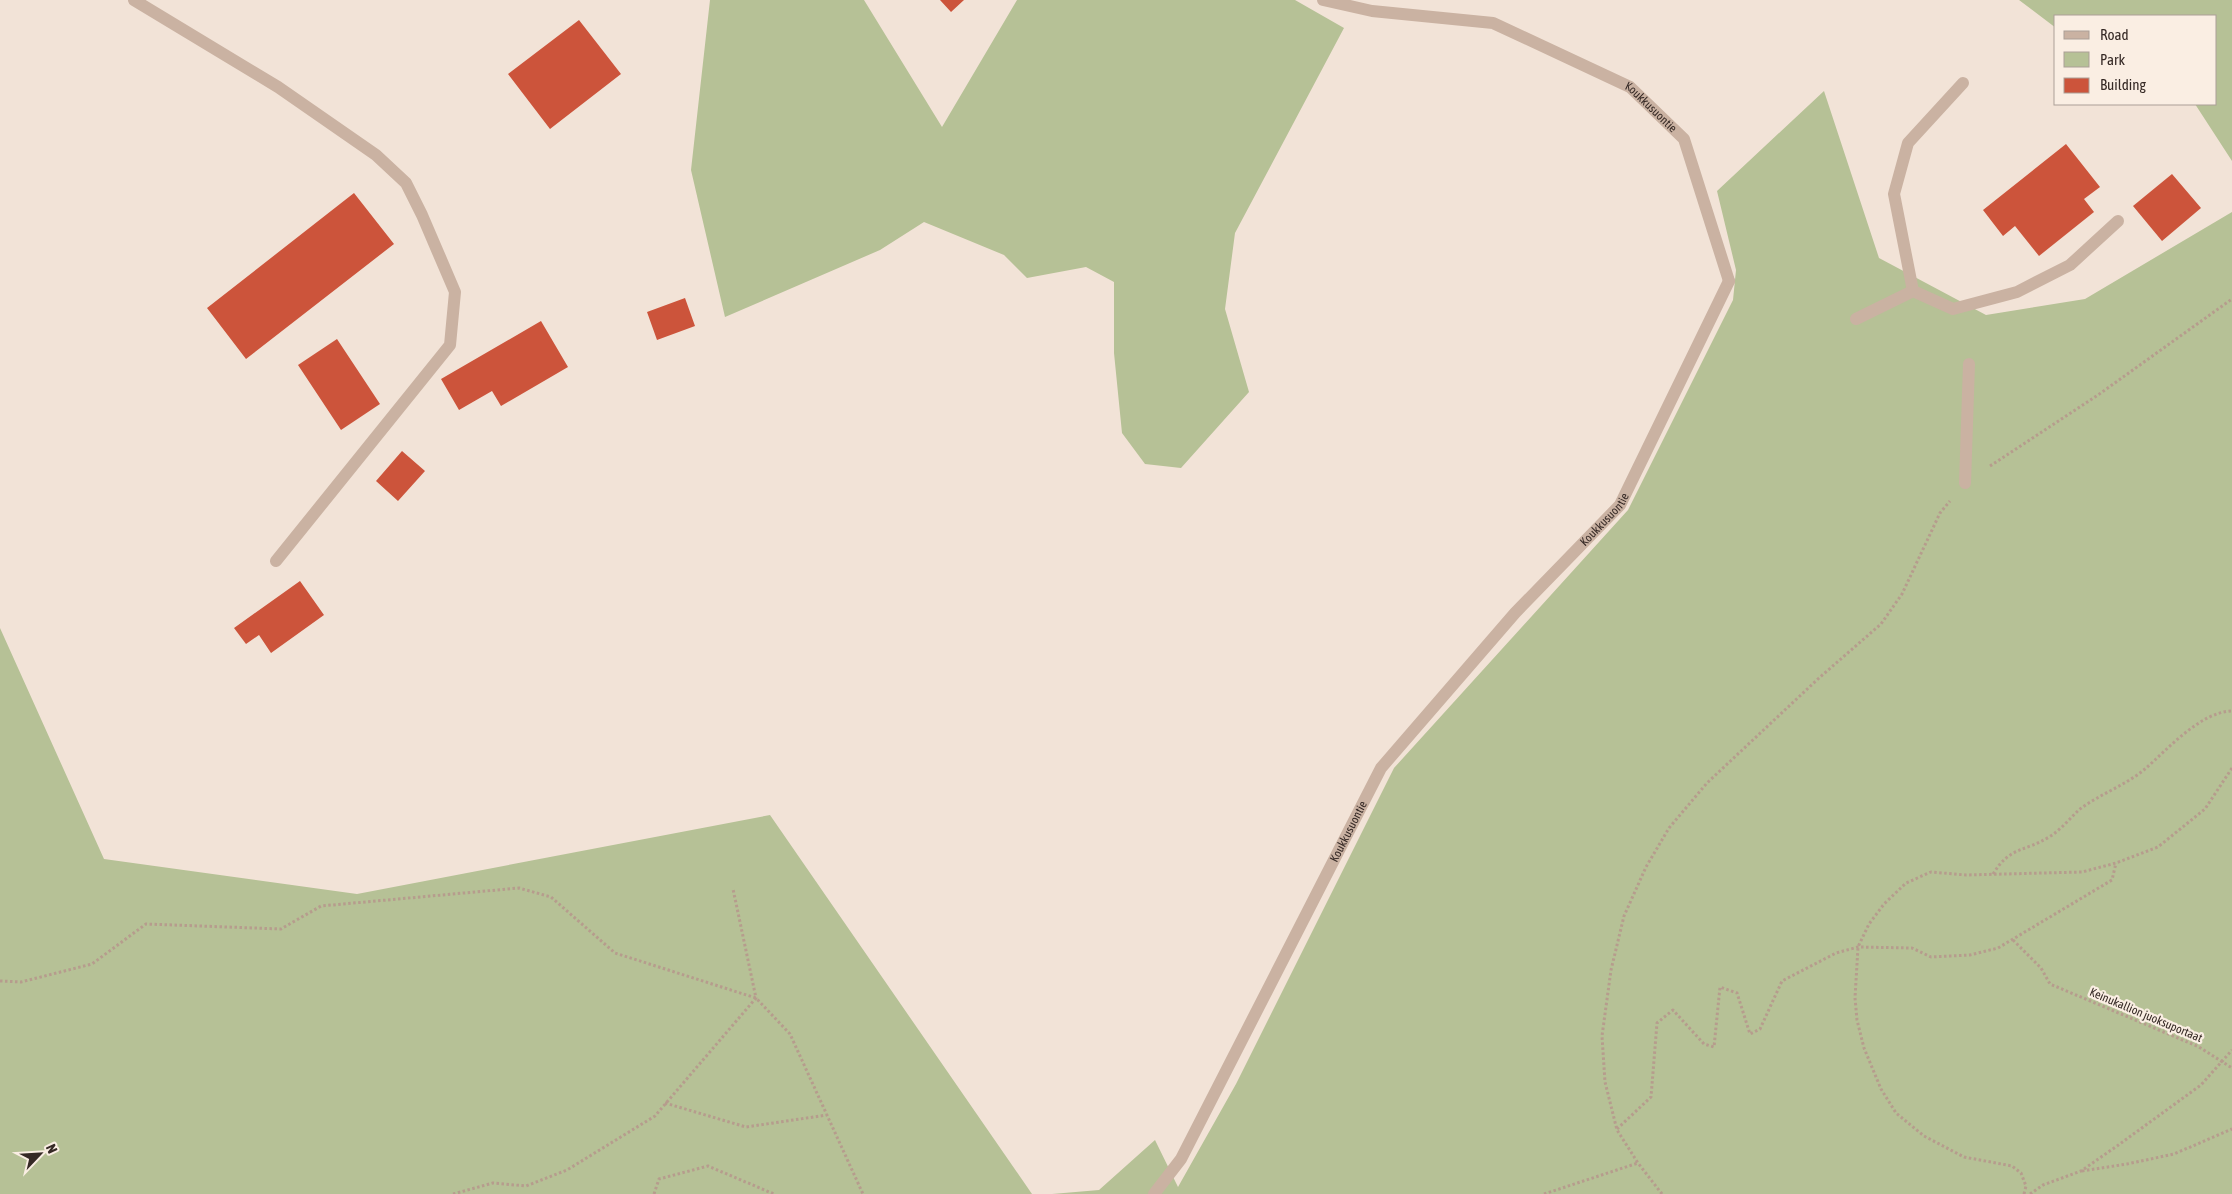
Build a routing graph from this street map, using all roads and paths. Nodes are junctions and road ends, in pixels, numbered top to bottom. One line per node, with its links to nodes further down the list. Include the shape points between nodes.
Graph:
1 (134, 0): 10 (street, via 278,87 376,155 406,183 454,292 450,346)
2 (1323, 0): 33 (street, Koukkusuontie, via 1372,12 1493,23 1630,87 1684,139 1729,281 1620,505 1514,613 1381,768 1181,1159)
3 (1963, 83): 5 (street, via 1908,144 1894,194)
4 (2118, 221): 5 (street, via 2070,265 2017,292 1953,309)
5 (1913, 291): 7 (street)
6 (2232, 299): 9 (path, via 2098,395)
7 (1856, 319)
8 (1969, 364): 9 (street)
9 (1965, 483): 26 (path, via 1940,513 1902,594 1881,624 1707,784 1668,828 1646,867 1624,916 1611,970 1602,1036 1605,1082)
10 (276, 561)
11 (2232, 711): 14 (path, via 2219,711 2173,742 2144,769 2081,809 2050,837 2001,861)
12 (2232, 768): 13 (path, via 2205,809 2158,847)
13 (2116, 863): 14 (path, via 2082,872); 16 (path, via 2112,880)
14 (1993, 874): 17 (path, via 1931,872 1906,883 1884,904)
15 (732, 889): 19 (path)
16 (2013, 940): 17 (path, via 1998,948 1970,955 1931,956 1912,948); 21 (path, Keinukallion juoksuportaat, via 2041,968 2050,984 2199,1046)
17 (1858, 947): 26 (path, via 1836,953 1782,981 1760,1029 1750,1034 1737,993 1720,987 1714,1047 1704,1044 1673,1010 1657,1023 1651,1097); 36 (path, via 1855,998 1864,1048 1881,1089 1896,1113 1924,1136 1964,1157 2012,1166 2021,1173 2026,1186)
18 (0, 981): 19 (path, via 21,982 92,964 146,924 281,929 321,906 519,888 551,897 615,953)
19 (756, 998): 23 (path); 24 (path, via 790,1034)
20 (2232, 1050): 21 (path)
21 (2222, 1060): 22 (path, Keinukallion juoksuportaat); 28 (path, via 2201,1085)
22 (2232, 1068)
23 (665, 1103): 24 (path, via 746,1127); 29 (path, via 655,1116 568,1170 526,1186 493,1183)
24 (827, 1115): 32 (path)
25 (2232, 1129): 28 (path, via 2174,1154)
26 (1617, 1130): 27 (path)
27 (1638, 1163): 34 (path); 35 (path)
28 (2081, 1171): 37 (path, via 2043,1185)
29 (453, 1194)
30 (654, 1194): 31 (path, via 658,1179 708,1166)
31 (774, 1194)
32 (863, 1194)
33 (1154, 1194)
34 (1544, 1194)
35 (1662, 1194)
36 (2024, 1194)
37 (2030, 1194)

